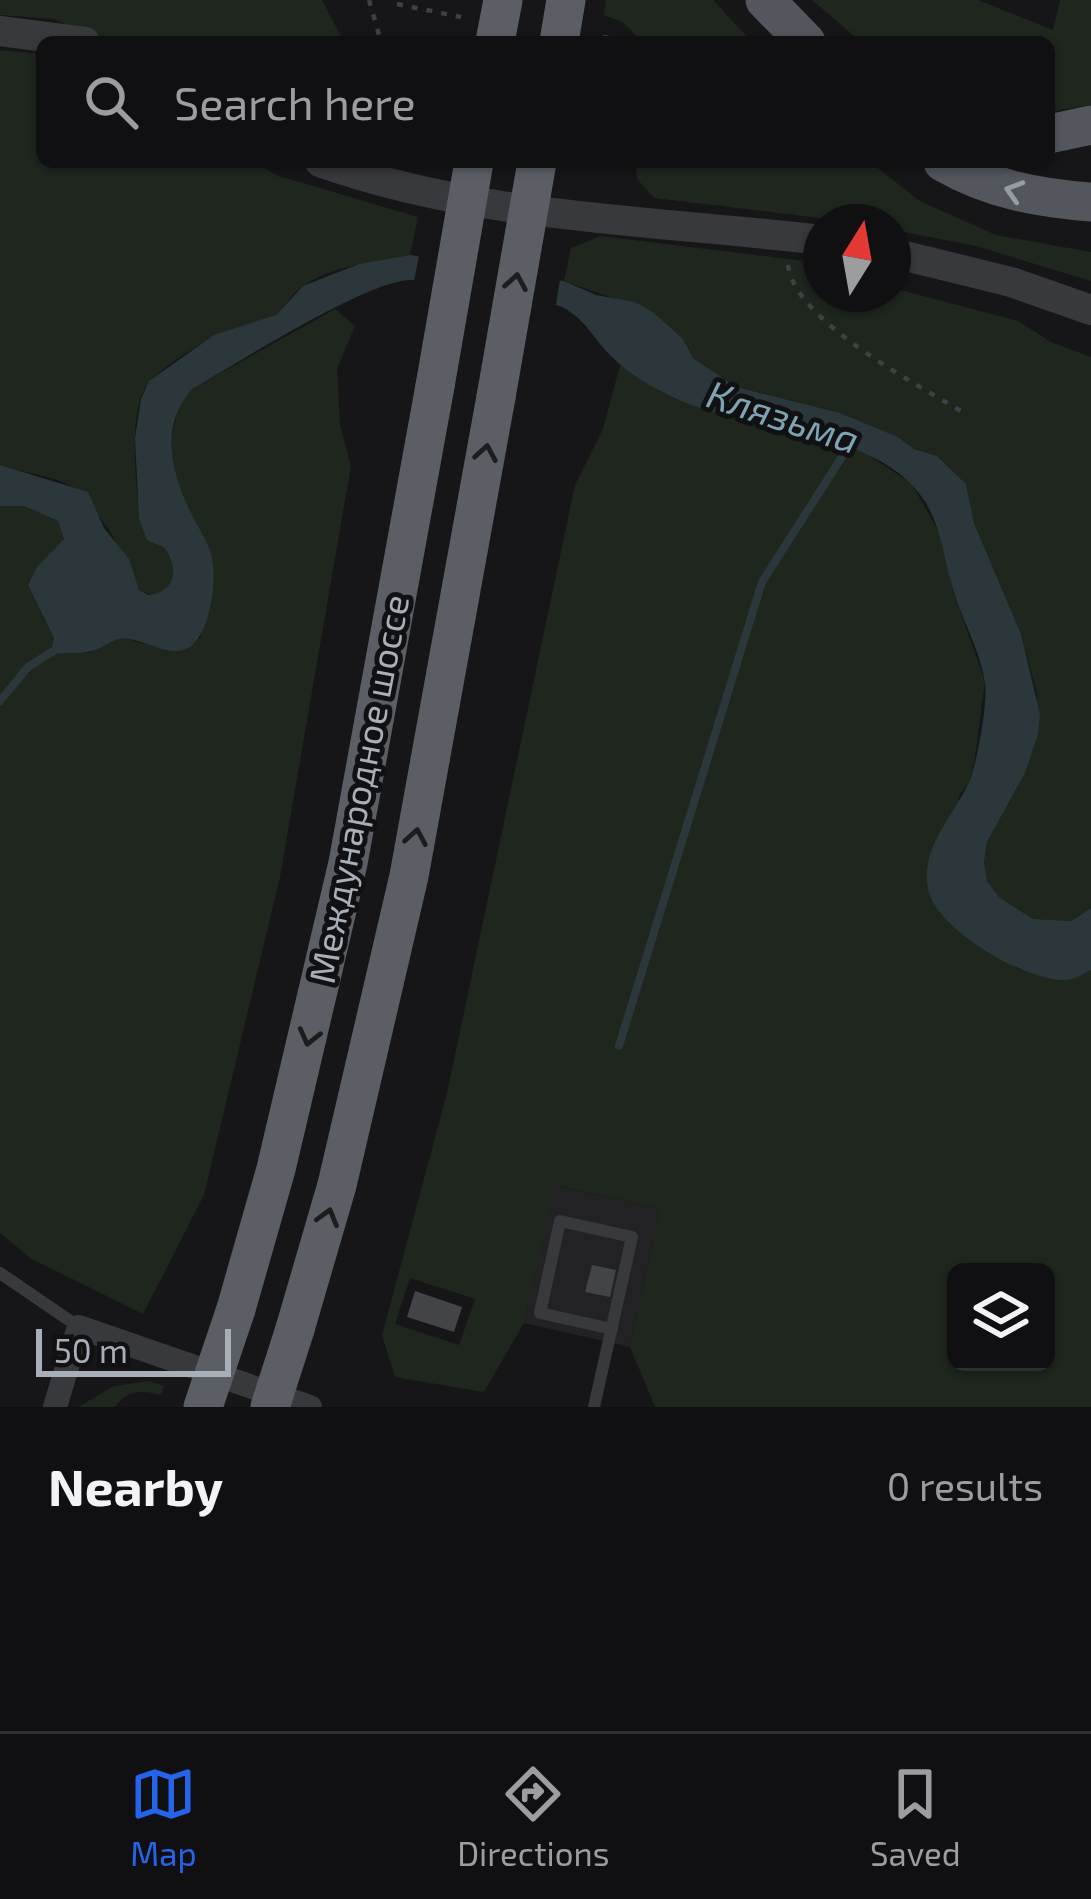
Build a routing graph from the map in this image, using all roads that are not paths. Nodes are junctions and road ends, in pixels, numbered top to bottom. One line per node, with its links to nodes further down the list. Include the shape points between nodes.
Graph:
1 (765, 0): 4 (main road)
2 (0, 32): 3 (street)
3 (36, 36)
4 (801, 36)
5 (1091, 125): 6 (main road)
6 (1055, 133)
7 (341, 168): 12 (street, via 574,217)
8 (473, 168): 19 (highway, Международное шоссе, one-way to 19, bridge, via 343,886 276,1169)
9 (537, 168): 20 (highway, Международное шоссе, one-way to 9, bridge, via 337,1185 409,876)
10 (954, 168): 11 (main road, one-way to 10, via 1034,197)
11 (1091, 202)
12 (803, 238)
13 (911, 257): 14 (street)
14 (1091, 310)
15 (0, 1273): 16 (lane)
16 (80, 1327): 18 (street); 21 (street)
17 (612, 1329): 17 (lane, via 539,1313 560,1221 632,1237); 22 (lane)
18 (55, 1407)
19 (203, 1407)
20 (270, 1407)
21 (310, 1407)
22 (594, 1407)

